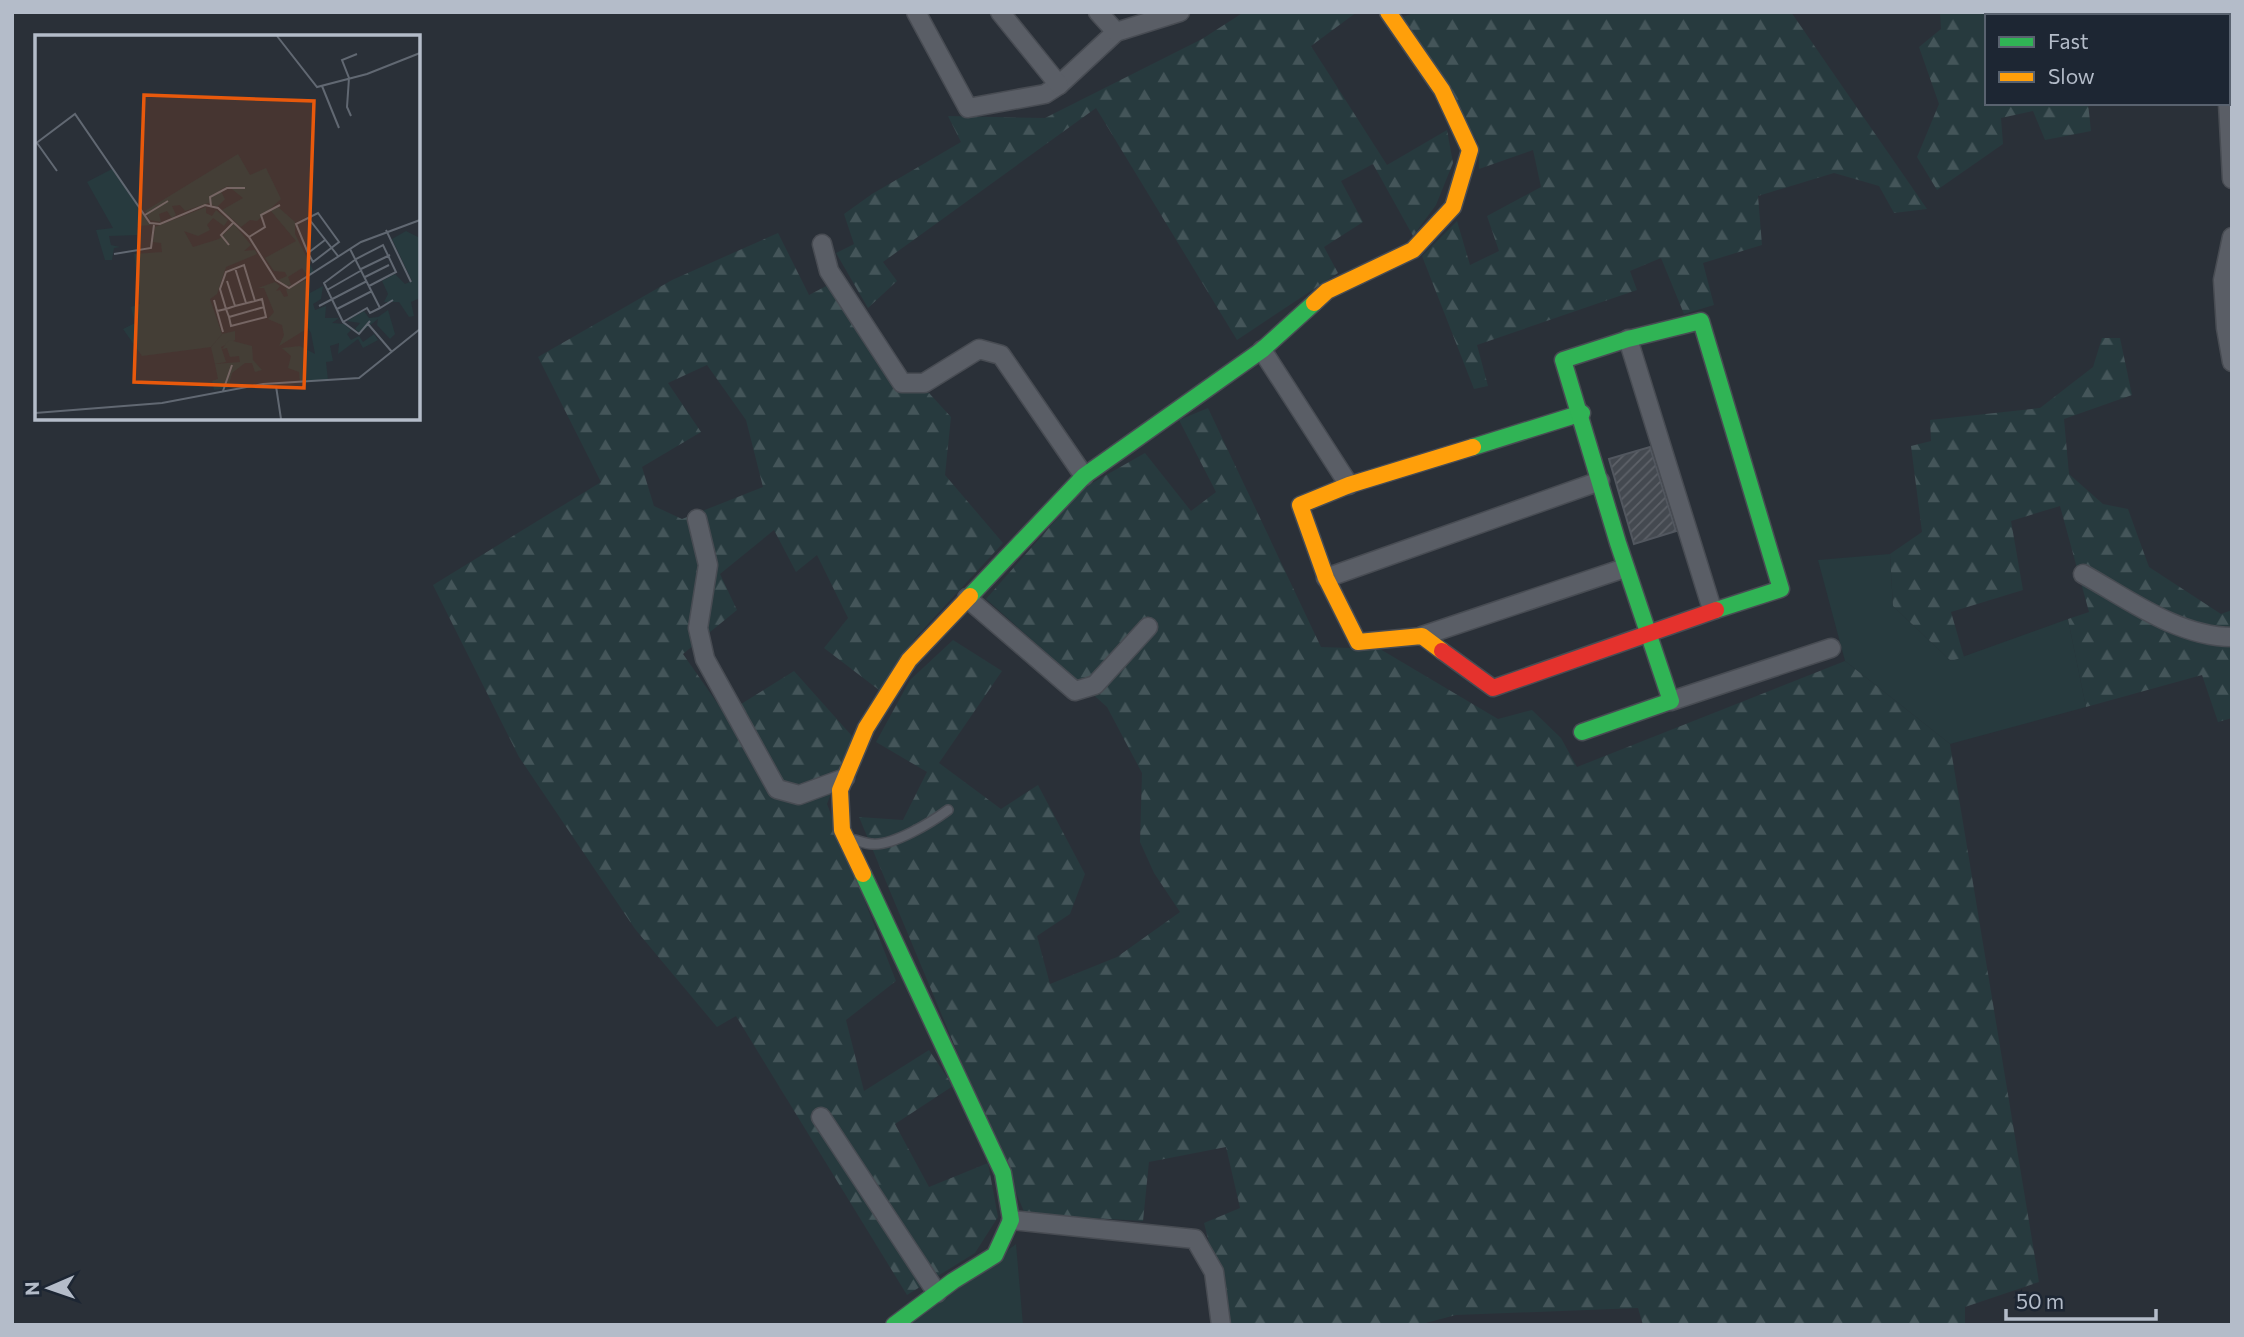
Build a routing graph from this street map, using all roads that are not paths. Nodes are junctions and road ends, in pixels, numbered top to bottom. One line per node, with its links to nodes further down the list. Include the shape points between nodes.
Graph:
1 (1000, 12): 7 (street)
2 (1098, 12): 6 (street)
3 (1180, 12): 6 (street)
4 (1388, 12): 13 (street, via 1442,90 1470,150 1453,207 1413,250 1327,291)
5 (917, 13): 7 (street, via 968,107 1045,94)
6 (1116, 32): 7 (street)
7 (1059, 85)
8 (2228, 105): 9 (street)
9 (2232, 179)
10 (2232, 237): 14 (street, via 2223,280)
11 (822, 244): 16 (street, via 829,271 902,383 924,383 979,349 1000,355)
12 (1628, 340): 15 (street, via 1563,360); 24 (street); 24 (street, via 1701,321 1781,589)
13 (1262, 350): 16 (street); 18 (street)
14 (2232, 362)
15 (1582, 413): 17 (street); 18 (street)
16 (1084, 476): 23 (street)
17 (1600, 481): 20 (street); 22 (street)
18 (1349, 485): 22 (street, via 1300,505)
19 (696, 519): 32 (street, via 708,565 698,628 705,659 777,789 799,795)
20 (1625, 568): 26 (street); 27 (street)
21 (2083, 574): 28 (street, via 2168,621 2216,637)
22 (1326, 578): 27 (street, via 1358,642)
23 (967, 598): 25 (street, via 1075,691 1096,685); 32 (street, via 909,660 866,728)
24 (1712, 609): 26 (street)
25 (1148, 627)
26 (1649, 633): 27 (street, via 1493,688); 30 (street)
27 (1422, 636)
28 (2232, 637)
29 (1831, 648): 30 (street)
30 (1671, 701): 31 (street)
31 (1581, 732)
32 (845, 778): 34 (street, via 840,790)
33 (948, 810): 34 (lane, via 894,841 874,845)
34 (845, 837): 36 (street, via 1003,1173)
35 (821, 1118): 37 (street)
36 (1011, 1220): 37 (street, via 995,1255); 39 (street, via 1195,1239 1214,1272)
37 (937, 1293): 38 (street)
38 (894, 1325)
39 (1221, 1325)

